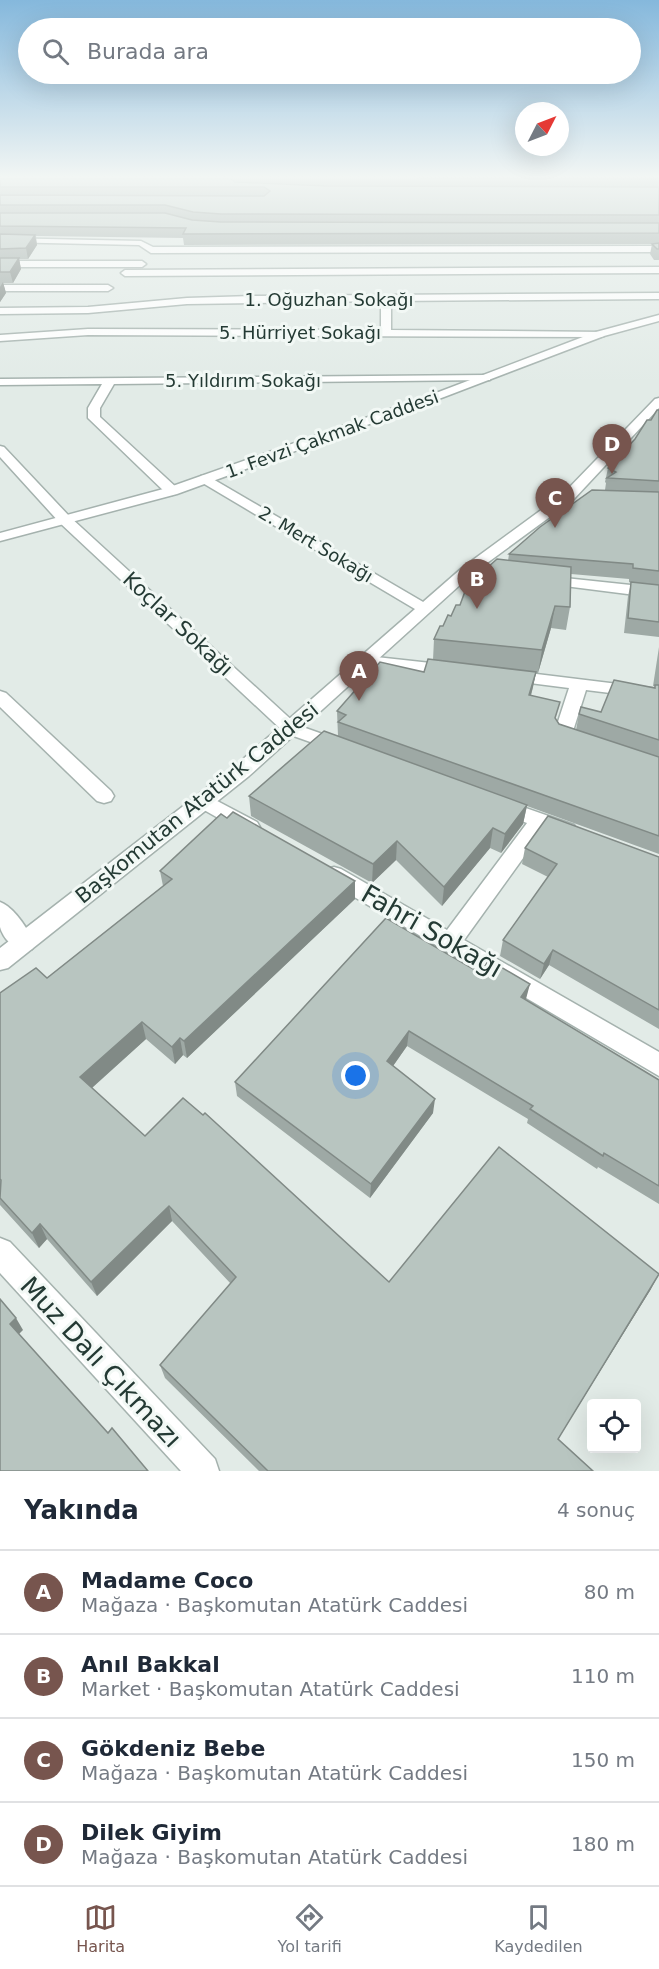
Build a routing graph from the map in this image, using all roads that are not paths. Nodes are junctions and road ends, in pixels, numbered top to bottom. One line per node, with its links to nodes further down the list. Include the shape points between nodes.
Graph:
1 (147, 247): 3 (street)
2 (659, 249): 3 (street)
3 (152, 250): 5 (street)
4 (0, 264): 5 (street)
5 (147, 264): 7 (street)
6 (659, 270): 7 (street)
7 (125, 273): 9 (street)
8 (0, 288): 9 (street)
9 (108, 288): 12 (street)
10 (659, 296): 11 (street, 1. Oğuzhan Sokağı)
11 (387, 298): 12 (street, 1. Oğuzhan Sokağı, via 252,298); 15 (street)
12 (88, 310): 13 (street, 1. Oğuzhan Sokağı)
13 (0, 311)
14 (659, 318): 16 (street, 1. Fevzi Çakmak Caddesi)
15 (386, 332): 16 (street, 5. Hürriyet Sokağı); 17 (street, 5. Hürriyet Sokağı, via 88,332)
16 (600, 334): 18 (street, 1. Fevzi Çakmak Caddesi)
17 (0, 338)
18 (486, 378): 19 (street, 5. Yıldırım Sokağı); 24 (street, 1. Fevzi Çakmak Caddesi)
19 (110, 381): 20 (street, 5. Yıldırım Sokağı); 25 (street, via 94,408 94,418)
20 (0, 382)
21 (659, 401): 22 (street, Başkomutan Atatürk Caddesi)
22 (651, 418): 26 (street, Başkomutan Atatürk Caddesi)
23 (0, 450): 28 (street, Koçlar Sokağı)
24 (206, 479): 25 (street, 1. Fevzi Çakmak Caddesi); 34 (street, 2. Mert Sokağı)
25 (172, 491): 28 (street, 1. Fevzi Çakmak Caddesi)
26 (568, 497): 27 (street); 30 (street, Başkomutan Atatürk Caddesi)
27 (591, 498)
28 (65, 520): 29 (street, 1. Fevzi Çakmak Caddesi); 41 (street, Koçlar Sokağı)
29 (0, 537)
30 (467, 571): 31 (street); 34 (street, Başkomutan Atatürk Caddesi)
31 (490, 574)
32 (535, 579): 33 (street)
33 (659, 593)
34 (425, 609): 35 (street, Başkomutan Atatürk Caddesi)
35 (367, 661): 36 (street); 41 (street, Başkomutan Atatürk Caddesi)
36 (461, 671)
37 (497, 675): 38 (street)
38 (579, 684): 39 (street); 42 (street, via 563,734)
39 (659, 694)
40 (0, 697): 44 (street)
41 (291, 729): 43 (street); 45 (street, Başkomutan Atatürk Caddesi)
42 (595, 745)
43 (356, 753)
44 (104, 796)
45 (204, 801): 48 (street); 53 (street, Başkomutan Atatürk Caddesi)
46 (486, 801): 47 (street)
47 (540, 820): 49 (street); 52 (street)
48 (266, 836)
49 (583, 836)
50 (317, 865): 52 (street, Fahri Sokağı)
51 (0, 911): 53 (street)
52 (451, 941): 55 (street, Fahri Sokağı)
53 (24, 943): 54 (street, Başkomutan Atatürk Caddesi)
54 (0, 962)
55 (659, 1065)
56 (0, 1252): 57 (street, Muz Dalı Çıkmazı)
57 (203, 1471)

